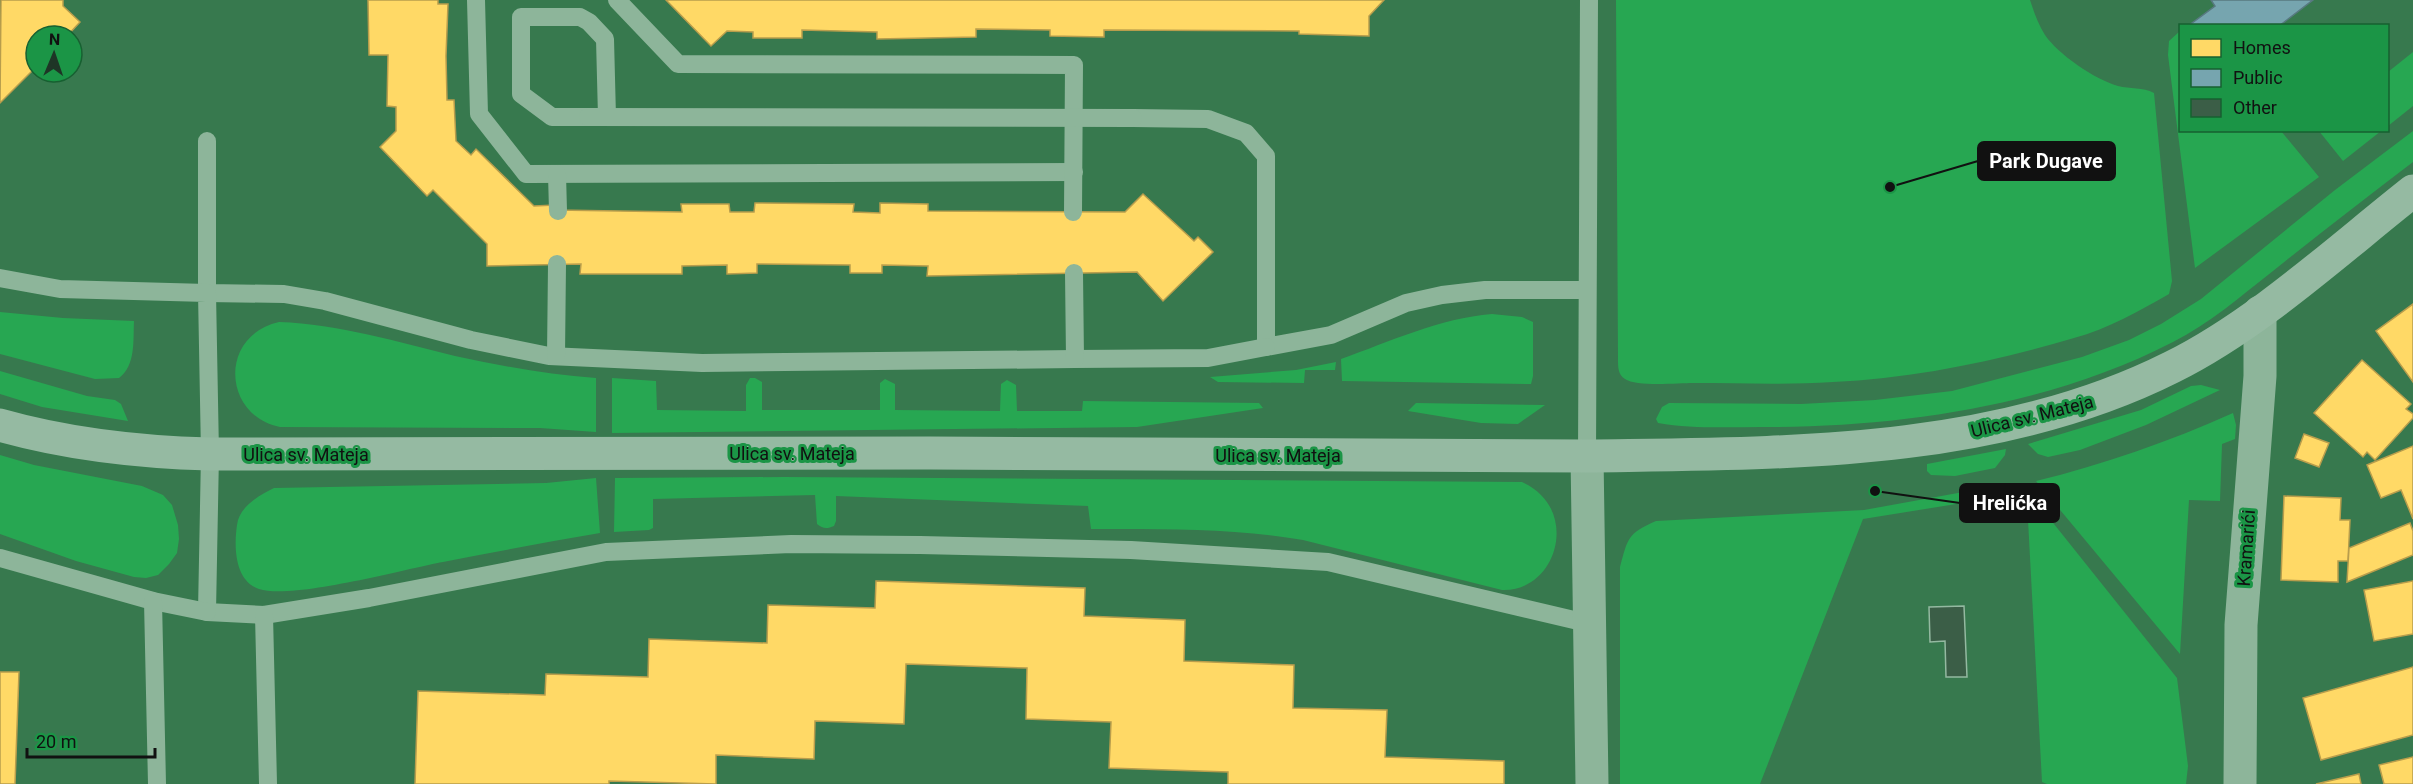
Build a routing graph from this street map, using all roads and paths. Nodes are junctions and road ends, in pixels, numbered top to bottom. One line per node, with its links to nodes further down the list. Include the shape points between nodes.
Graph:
1 (476, 0): 8 (lane, via 479,114 526,174)
2 (617, 0): 7 (lane, via 678,64 1074,65)
3 (1589, 0): 15 (lane)
4 (521, 9): 5 (lane, via 580,17 605,39); 5 (lane, bridge, via 521,94 552,117)
5 (607, 117): 18 (lane, bridge, via 1208,119 1246,133 1266,156)
6 (207, 141): 16 (lane)
7 (1074, 172): 8 (lane); 11 (lane)
8 (557, 174): 10 (lane)
9 (2413, 191): 17 (street, Ulica sv. Mateja)
10 (558, 211)
11 (1073, 212)
12 (557, 264): 19 (lane)
13 (1074, 273): 20 (lane)
14 (0, 278): 16 (lane, via 60,289)
15 (1587, 290): 18 (lane, via 1485,290 1442,295 1406,303 1331,335); 23 (lane)
16 (207, 293): 19 (lane, via 284,294 325,301 471,340); 22 (lane)
17 (2260, 312): 23 (street, Ulica sv. Mateja, via 2172,367 2092,403 2009,424 1928,439 1846,448); 32 (street, Kramarići, via 2260,376 2241,626)
18 (1266, 347): 20 (lane, via 1208,358)
19 (556, 356): 20 (lane, via 702,363)
20 (1075, 359)
21 (0, 425): 22 (street, Ulica sv. Mateja, via 109,446)
22 (210, 454): 23 (street, Ulica sv. Mateja); 26 (lane)
23 (1587, 456): 28 (street)
24 (0, 558): 25 (lane)
25 (153, 601): 26 (lane); 29 (lane)
26 (207, 612): 27 (lane)
27 (264, 615): 28 (lane, via 587,554 791,544 1131,550 1328,562); 30 (lane)
28 (1591, 624): 31 (street)
29 (157, 784)
30 (268, 784)
31 (1592, 784)
32 (2240, 784)

